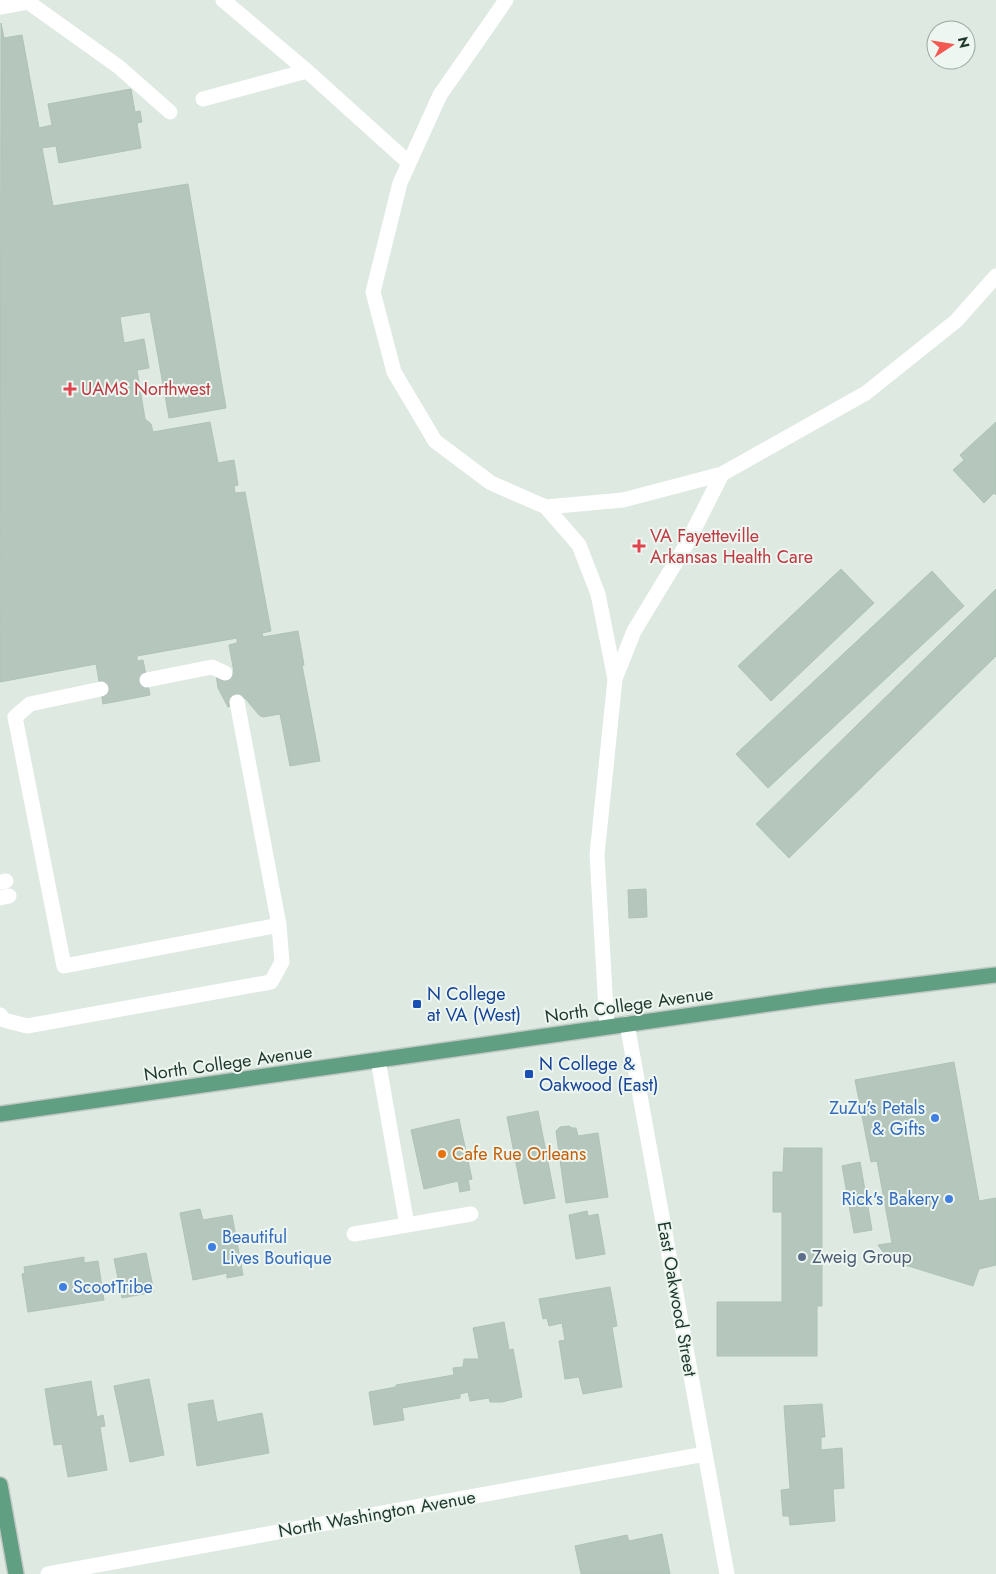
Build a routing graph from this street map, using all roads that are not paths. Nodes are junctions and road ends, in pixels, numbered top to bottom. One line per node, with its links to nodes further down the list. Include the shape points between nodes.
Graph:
1 (223, 0): 4 (street)
2 (506, 0): 7 (street, via 440,95)
3 (0, 7): 6 (street, via 28,2 119,67)
4 (306, 71): 5 (street); 7 (street)
5 (203, 99)
6 (170, 112)
7 (409, 163): 10 (street, via 400,184 373,292 394,372 435,441 492,482)
8 (996, 276): 9 (street, via 956,322 866,393)
9 (722, 474): 10 (street, via 623,500); 12 (street, via 684,547 634,631)
10 (546, 507): 12 (street, via 579,544 598,594)
11 (226, 674): 13 (street, via 212,667)
12 (615, 679): 20 (street, via 597,855)
13 (147, 680)
14 (101, 689): 16 (street, via 30,704 15,717 64,966)
15 (237, 702): 16 (street)
16 (279, 925): 18 (street, via 282,962 271,982 27,1026 4,1020)
17 (996, 975): 19 (main road, North College Avenue)
18 (0, 1015)
19 (627, 1024): 20 (main road, North College Avenue); 26 (street, East Oakwood Street)
20 (607, 1027): 21 (main road, North College Avenue)
21 (378, 1060): 22 (main road, North College Avenue); 24 (street)
22 (0, 1114)
23 (471, 1214): 24 (street)
24 (407, 1225): 25 (street)
25 (354, 1234)
26 (705, 1454): 29 (street, North Washington Avenue); 30 (street, East Oakwood Street)
27 (0, 1484): 28 (main road)
28 (16, 1574)
29 (48, 1574)
30 (728, 1574)

